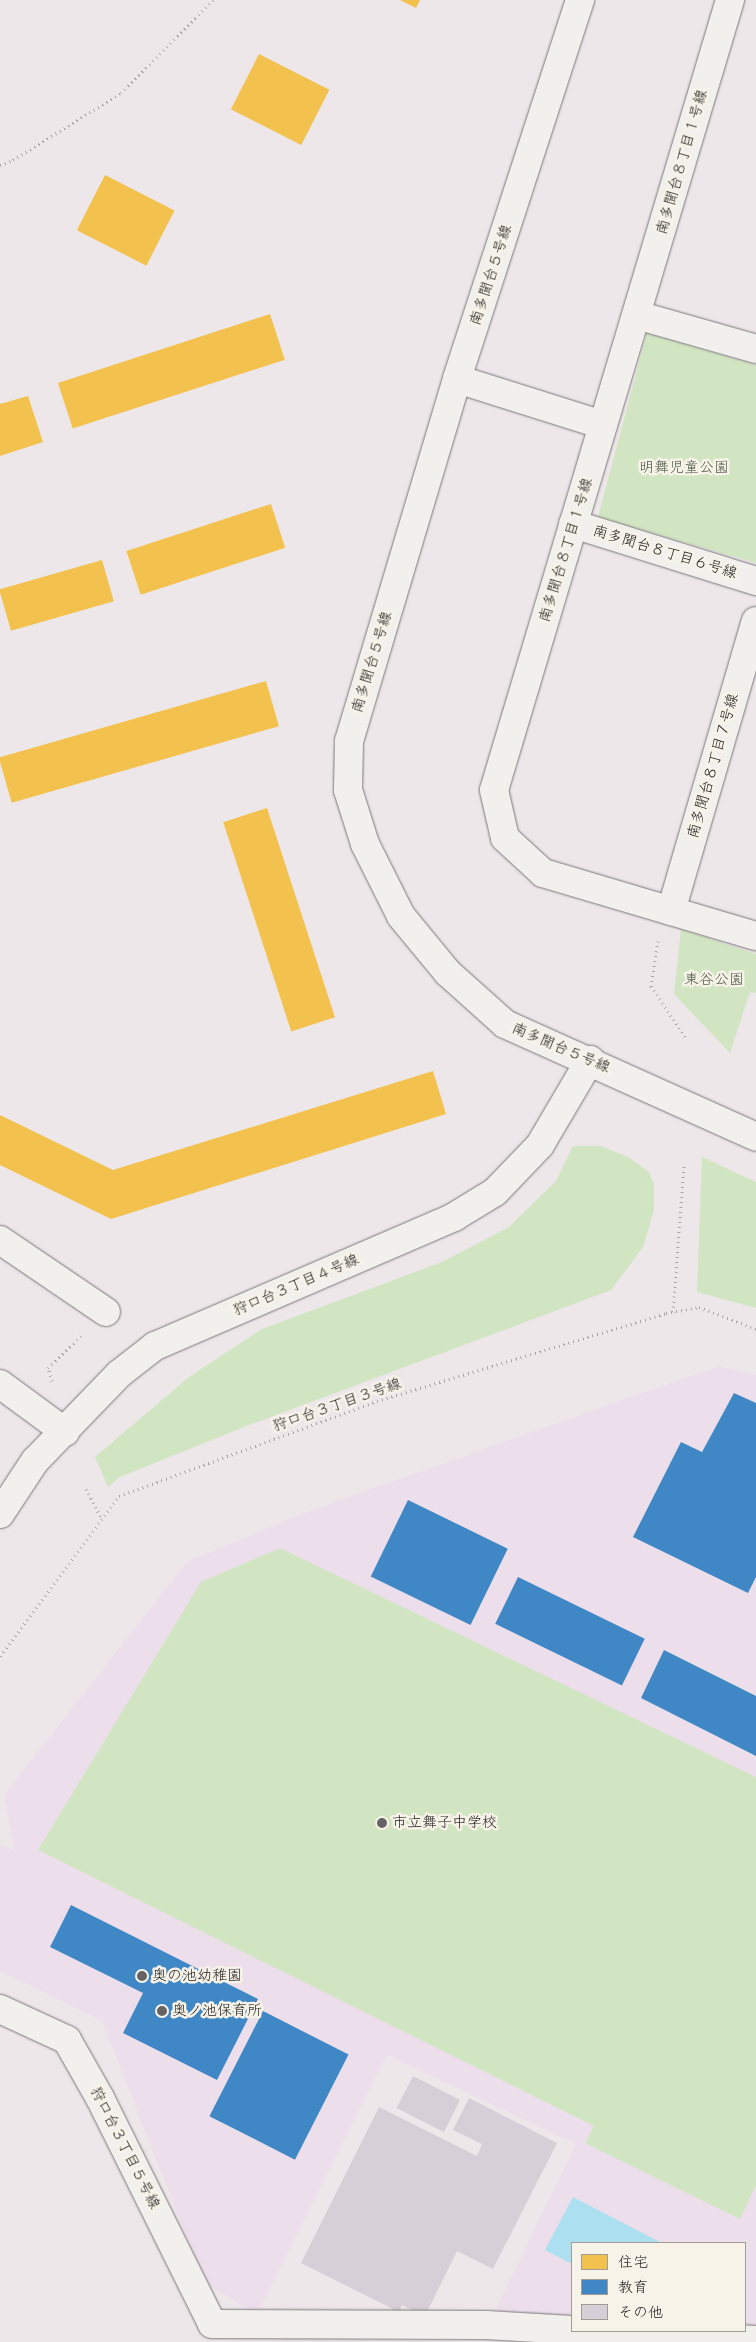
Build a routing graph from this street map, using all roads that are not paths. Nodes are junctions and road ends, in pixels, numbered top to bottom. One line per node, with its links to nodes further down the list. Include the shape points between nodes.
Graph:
1 (580, 0): 5 (street, 南多聞台５号線)
2 (730, 0): 3 (street, 南多聞台８丁目１号線)
3 (638, 315): 4 (street); 6 (street, 南多聞台８丁目１号線)
4 (756, 350)
5 (457, 378): 6 (street); 12 (street, 南多聞台５号線, via 349,741 348,790 365,844 401,916 448,973 505,1024)
6 (603, 425): 7 (street, 南多聞台８丁目１号線)
7 (574, 524): 8 (street, 南多聞台８丁目６号線); 10 (street, 南多聞台８丁目１号線, via 494,790 505,838 543,873)
8 (756, 581)
9 (756, 621): 10 (street, 南多聞台８丁目７号線)
10 (667, 910): 11 (street, 南多聞台８丁目１号線)
11 (756, 936)
12 (590, 1060): 13 (street, 南多聞台５号線); 17 (street, 狩口台３丁目４号線, via 540,1145 495,1192 454,1217 156,1346 119,1374)
13 (756, 1137)
14 (0, 1240): 15 (street)
15 (106, 1312)
16 (0, 1384): 17 (street)
17 (65, 1432): 18 (street, 狩口台３丁目４号線, via 34,1461)
18 (0, 1514)
19 (0, 2009): 22 (street, 狩口台３丁目５号線, via 67,2040 100,2098)
20 (571, 2330): 22 (street, via 486,2325)
21 (607, 2332): 23 (street)
22 (209, 2333)
23 (756, 2340)

